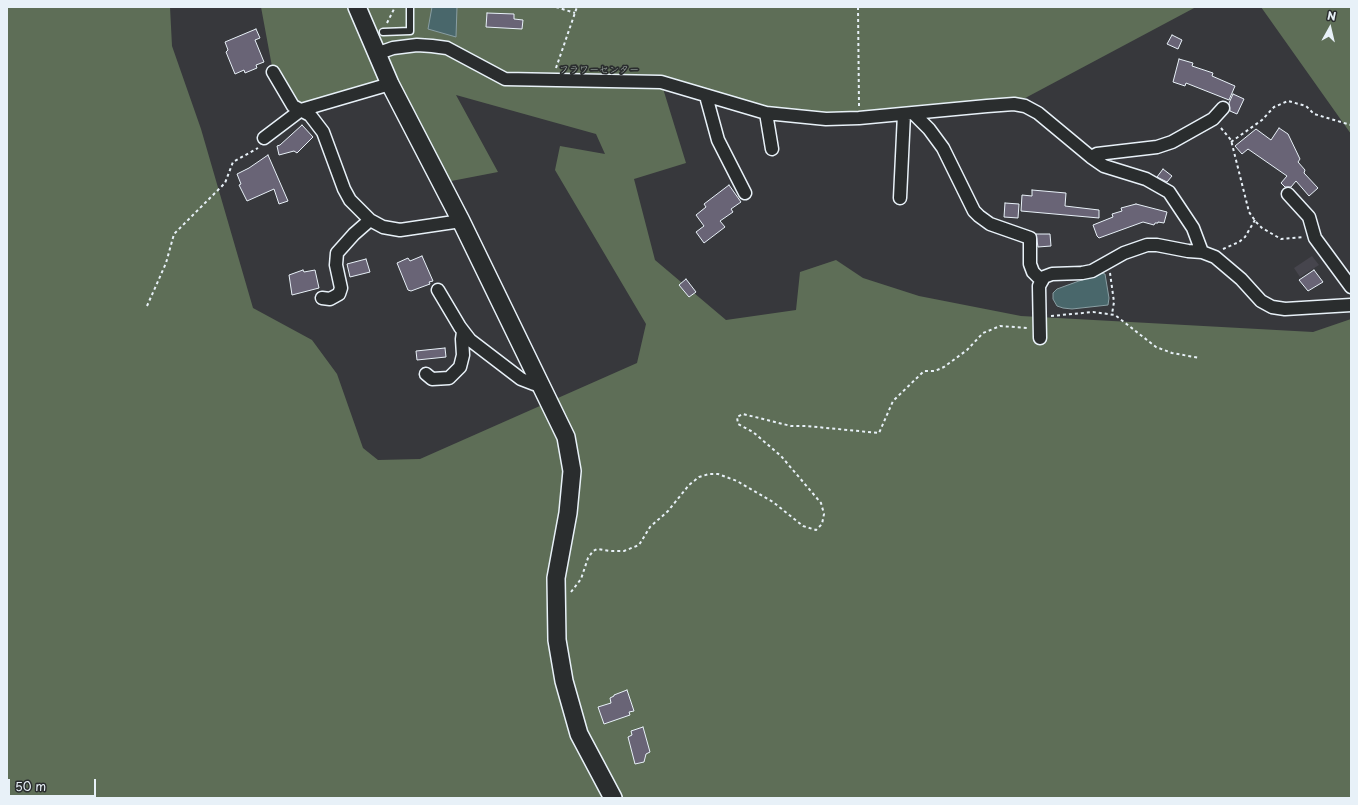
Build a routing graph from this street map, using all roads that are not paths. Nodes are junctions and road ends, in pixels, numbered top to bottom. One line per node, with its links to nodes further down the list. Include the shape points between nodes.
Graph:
1 (357, 7): 4 (street)
2 (410, 7): 3 (lane, via 410,31)
3 (383, 32)
4 (376, 54): 6 (street); 7 (street, via 393,48 432,46 453,51 505,79 661,82)
5 (273, 72): 9 (street, via 293,106)
6 (390, 84): 9 (street); 19 (street)
7 (706, 96): 10 (street); 15 (street, via 718,140)
8 (1223, 108): 14 (street, via 1213,119 1172,142 1157,147 1097,154)
9 (301, 110): 12 (street); 18 (street, via 310,114 323,132 344,189 350,200)
10 (766, 113): 11 (street, via 826,119); 13 (street)
11 (909, 114): 14 (street, via 1014,104 1025,106 1038,113); 17 (street); 21 (street, via 929,129 943,148 974,211 990,224 1030,238 1030,264 1033,272)
12 (264, 138)
13 (772, 149)
14 (1091, 157): 20 (street, via 1104,166 1146,179 1169,192 1193,228)
15 (745, 193)
16 (1288, 194): 22 (street, via 1309,217 1315,238)
17 (900, 198)
18 (370, 220): 19 (street, via 383,227 400,230); 24 (street, via 337,253 336,265 341,288 339,294)
19 (461, 222): 29 (street)
20 (1206, 254): 21 (street, via 1147,245 1124,253 1092,271 1052,274 1044,277); 25 (street, via 1241,279 1261,301 1272,307 1285,309)
21 (1042, 281): 27 (street, via 1039,286)
22 (1351, 287)
23 (438, 290): 26 (street)
24 (322, 298)
25 (1351, 305)
26 (463, 332): 28 (street, via 464,356 460,366 449,378 432,379); 29 (street, via 521,379)
27 (1040, 338)
28 (426, 374)
29 (540, 384): 30 (street, via 566,437 572,471 568,513 556,578 557,640 564,681 579,734)
30 (613, 798)

